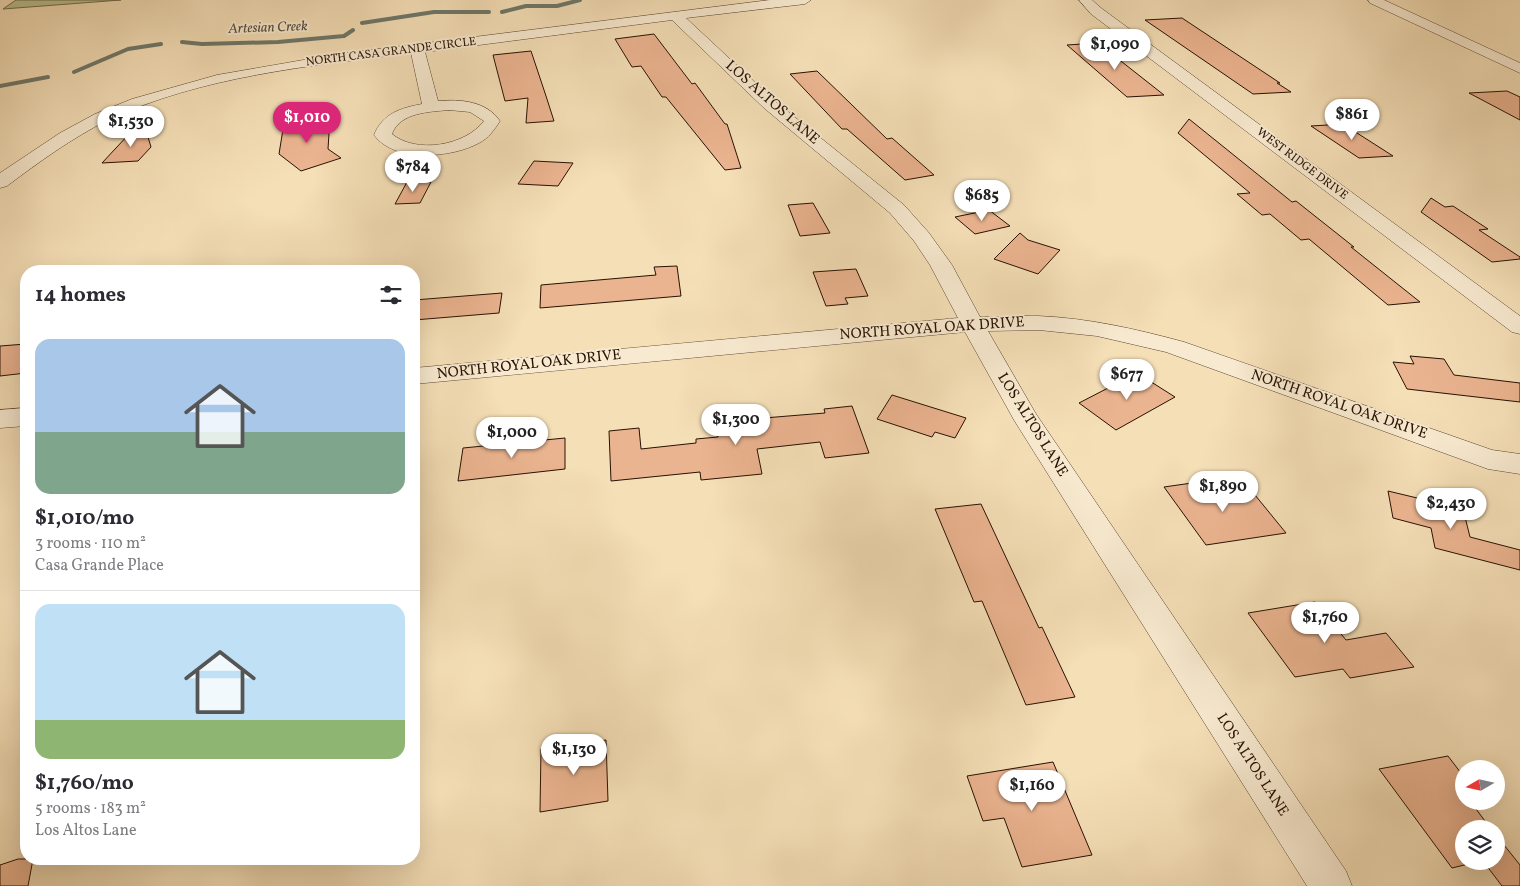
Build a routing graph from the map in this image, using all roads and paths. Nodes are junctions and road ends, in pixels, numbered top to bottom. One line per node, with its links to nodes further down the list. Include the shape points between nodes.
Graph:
1 (805, 0): 4 (street, NORTH CASA GRANDE CIRCLE)
2 (1085, 0): 10 (street, WEST RIDGE DRIVE)
3 (1374, 0): 6 (street)
4 (676, 16): 5 (street, NORTH CASA GRANDE CIRCLE); 9 (street, LOS ALTOS LANE, via 770,105 897,210 942,265)
5 (417, 48): 7 (street); 8 (street, NORTH CASA GRANDE CIRCLE, via 264,70 137,102 58,140)
6 (1520, 68)
7 (431, 107): 7 (street, via 473,108 489,115 492,122 480,136 447,148 429,150 397,146 383,135 384,128 401,115)
8 (0, 182)
9 (972, 324): 11 (street, NORTH ROYAL OAK DRIVE); 14 (street, NORTH ROYAL OAK DRIVE, via 1039,322 1141,338 1175,347 1488,459); 15 (street, LOS ALTOS LANE, via 1027,420)
10 (1520, 328)
11 (420, 375)
12 (20, 418): 13 (street)
13 (0, 420)
14 (1520, 464)
15 (1331, 886)

